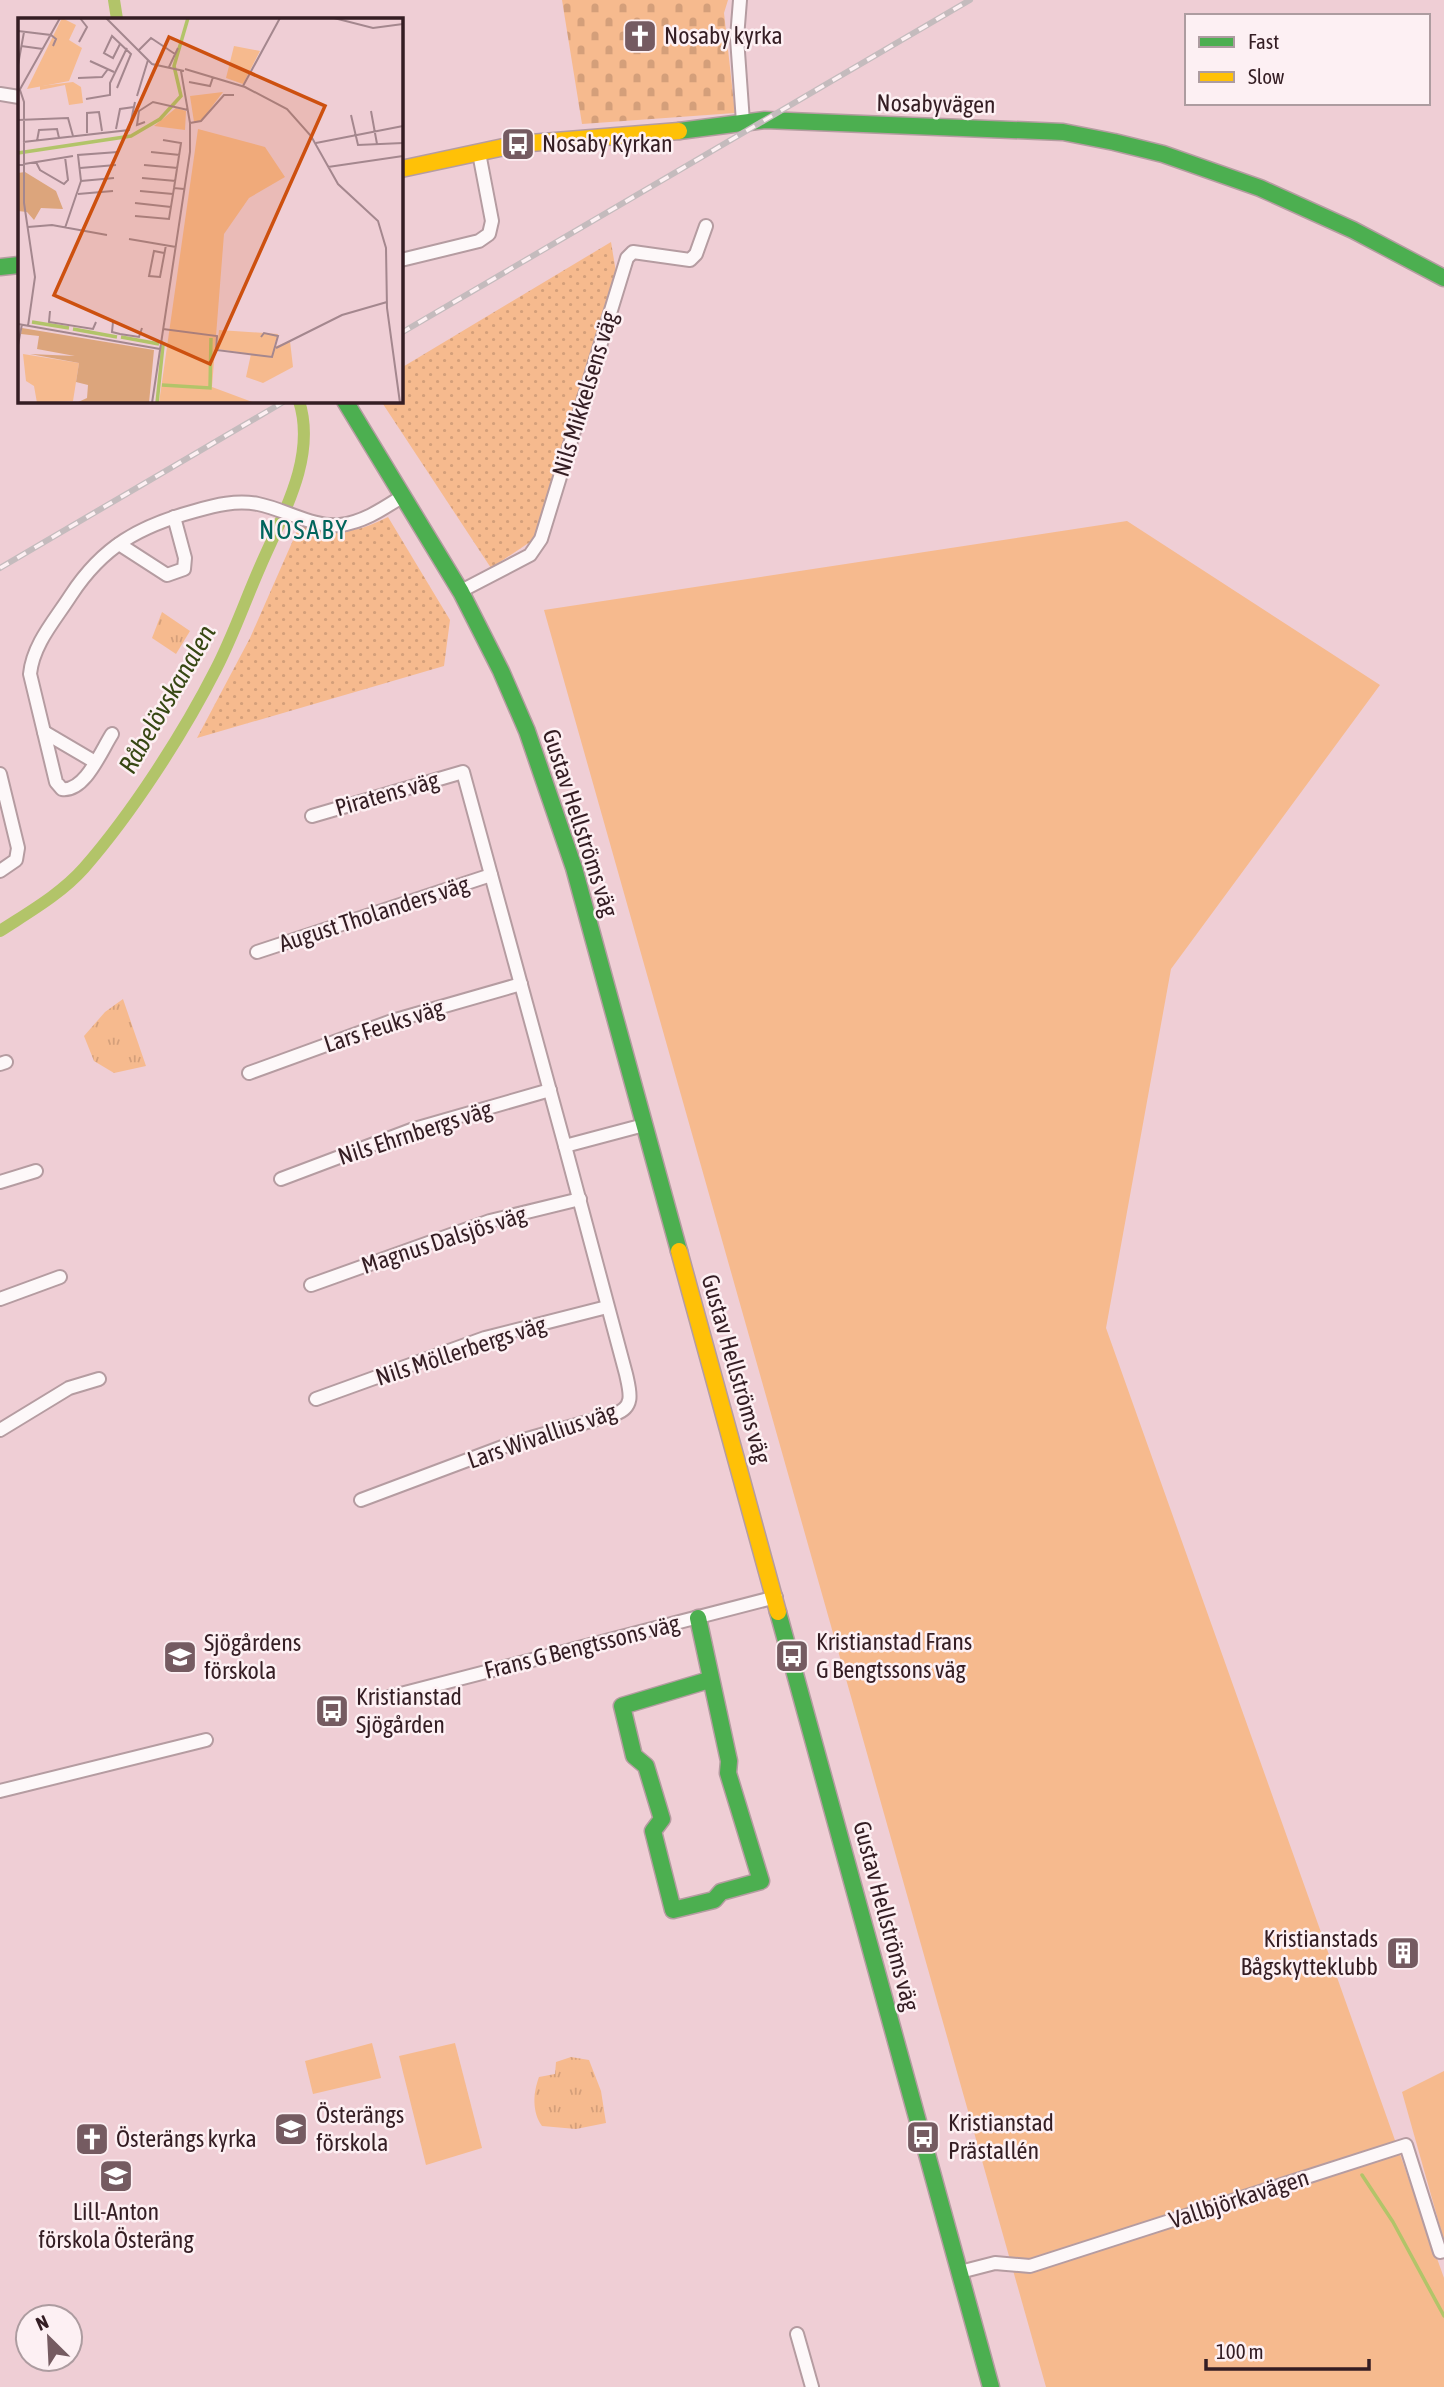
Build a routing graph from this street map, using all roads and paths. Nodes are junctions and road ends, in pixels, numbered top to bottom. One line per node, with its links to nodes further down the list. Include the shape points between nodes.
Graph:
1 (740, 0): 4 (street, via 737,38)
2 (0, 94): 3 (street)
3 (18, 97)
4 (743, 122): 5 (street, Nosabyvägen, via 518,144); 11 (street, Nosabyvägen, via 1016,128 1103,138 1196,162 1266,190)
5 (479, 153): 6 (street, Nosabyvägen); 8 (street, via 492,221 489,234 479,241)
6 (402, 169)
7 (706, 226): 16 (street, Nils Mikkelsens väg, via 690,260 643,252 633,252 627,258 541,539 530,555)
8 (402, 260)
9 (18, 265): 10 (street)
10 (0, 267)
11 (1444, 278)
12 (346, 402): 13 (street, Gustav Hellströms väg)
13 (403, 496): 14 (street, via 369,517 339,526 236,502); 16 (street, Gustav Hellströms väg)
14 (174, 517): 15 (street, via 144,527); 15 (street, via 185,558 184,569 175,574 167,575)
15 (119, 544): 17 (street, via 85,573 32,656 30,674)
16 (461, 591): 29 (street, Gustav Hellströms väg, via 519,711 553,805)
17 (44, 732): 19 (street); 19 (street, via 56,782 62,789 79,785)
18 (112, 734): 19 (street)
19 (95, 762)
20 (463, 772): 22 (street, Piratens väg); 24 (street, Lars Wivallius väg)
21 (0, 774): 23 (street, via 18,848 16,860)
22 (312, 816)
23 (0, 871)
24 (491, 875): 25 (street, August Tholanders väg); 26 (street, Lars Wivallius väg)
25 (257, 952)
26 (521, 984): 27 (street, Lars Feuks väg, via 392,1021); 28 (street, Lars Wivallius väg)
27 (249, 1073)
28 (550, 1090): 30 (street, Lars Wivallius väg); 32 (street, Nils Ehrnbergs väg, via 411,1130)
29 (644, 1125): 30 (street); 43 (street, Gustav Hellströms väg)
30 (565, 1146): 34 (street, Lars Wivallius väg)
31 (36, 1171): 33 (street)
32 (281, 1179)
33 (0, 1182)
34 (580, 1199): 36 (street, Magnus Dalsjös väg, via 490,1221); 38 (street, Lars Wivallius väg)
35 (60, 1277): 37 (street)
36 (311, 1285)
37 (0, 1299)
38 (607, 1307): 40 (street, Nils Möllerbergs väg, via 485,1338); 42 (street, Lars Wivallius väg, via 631,1399 623,1411 513,1443)
39 (99, 1379): 41 (street, via 69,1388)
40 (316, 1399)
41 (0, 1430)
42 (361, 1500)
43 (776, 1597): 44 (street, Frans G Bengtssons väg); 50 (street, Gustav Hellströms väg)
44 (698, 1618): 45 (street); 46 (street, Frans G Bengtssons väg)
45 (709, 1680): 45 (street, via 728,1773 761,1881 673,1910 653,1831 662,1819 646,1766 634,1756 622,1706)
46 (388, 1697)
47 (206, 1740): 48 (street)
48 (0, 1791)
49 (1444, 2251): 50 (street, Vallbjörkavägen, via 1440,2252 1406,2145 1030,2266 995,2263)
50 (960, 2272): 53 (street, Gustav Hellströms väg)
51 (797, 2334): 52 (street)
52 (812, 2387)
53 (991, 2387)

